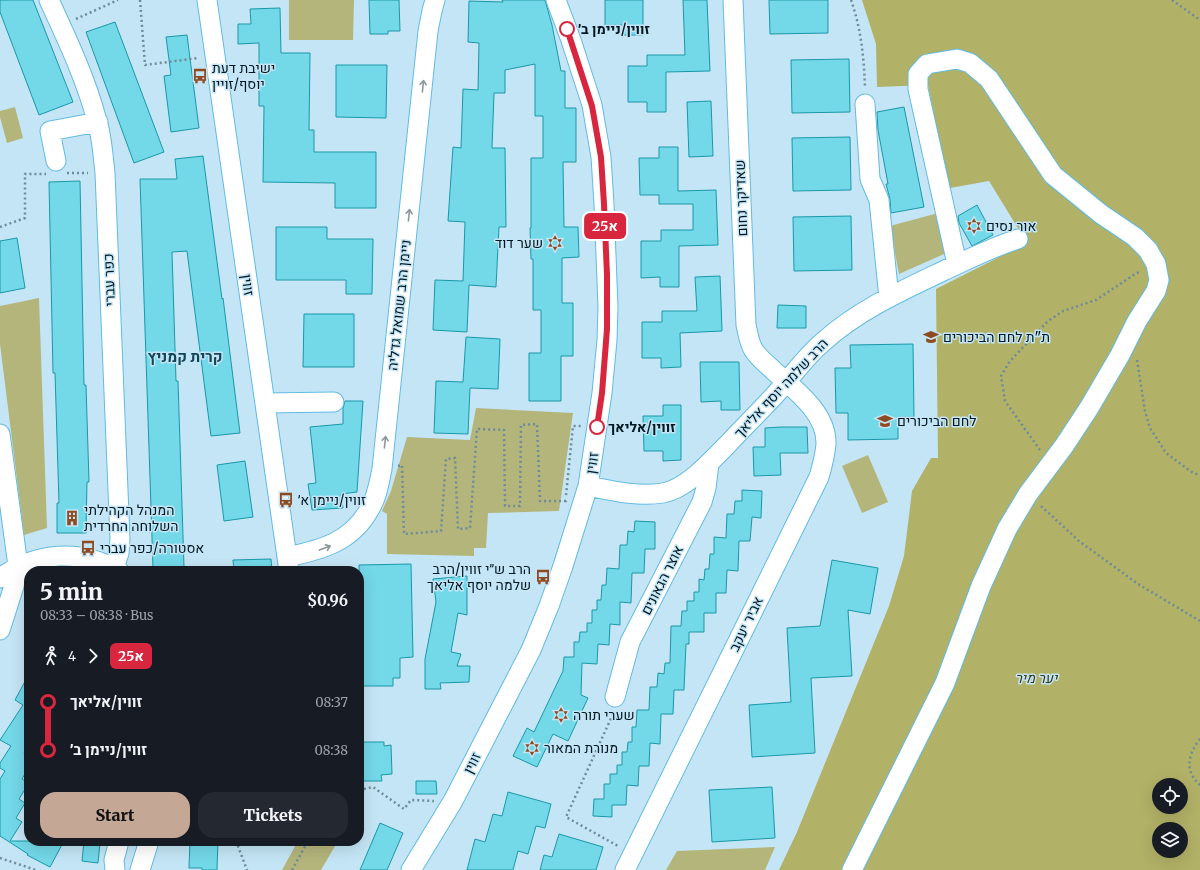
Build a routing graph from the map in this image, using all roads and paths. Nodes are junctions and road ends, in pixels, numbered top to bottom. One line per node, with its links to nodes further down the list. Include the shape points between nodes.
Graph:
1 (49, 0): 11 (street, כפר עברי)
2 (118, 0): 11 (path)
3 (140, 0): 12 (path, via 145,65)
4 (207, 0): 12 (street, זווין)
5 (436, 0): 30 (street, ניימן הרב שמואל גדליה, one-way to 5, via 428,31)
6 (556, 0): 26 (street, זווין, via 592,106 601,157 608,306 607,340)
7 (732, 0): 23 (street, שאדיקר נחום, via 746,326 753,349)
8 (851, 0): 13 (path, via 864,56)
9 (1172, 0): 10 (path)
10 (1200, 20)
11 (61, 26): 14 (street, כפר עברי)
12 (215, 56): 25 (street, זווין)
13 (865, 104): 21 (street, via 870,179 879,200)
14 (98, 122): 15 (street, via 50,131); 16 (street, כפר עברי)
15 (56, 169): 16 (path); 17 (path, via 25,174 25,218)
16 (105, 173): 37 (street, כפר עברי, via 120,538)
17 (0, 228)
18 (1018, 239): 19 (street, הרב שלמה יוסף אליאך)
19 (957, 264): 20 (street, via 918,89 918,74 927,64 957,59 970,63 989,80 1053,175 1100,214 1135,237 1148,250); 21 (street, הרב שלמה יוסף אליאך)
20 (1156, 264): 29 (street, via 1159,280 1156,291 1089,408); 29 (path, via 1135,274 1096,300 1064,311 1048,321 1010,361 1001,376 1005,401)
21 (889, 298): 23 (street, הרב שלמה יוסף אליאך, via 836,330 808,356)
22 (1136, 354): 31 (path, via 1150,428 1166,453 1193,473)
23 (786, 382): 28 (street, הרב שלמה יוסף אליאך); 51 (street, אביר יעקב, via 816,414 824,431 826,444 819,477)
24 (334, 402): 25 (street)
25 (265, 403): 34 (street, זווין)
26 (597, 427): 30 (path, via 573,426 566,501 540,501 537,424 521,425 520,506 505,506 504,430 477,429 470,528 458,529 455,458 446,459 441,532 404,534 402,465); 32 (street, זווין)
27 (0, 434): 35 (street)
28 (709, 463): 32 (street, הרב שלמה יוסף אליאך, via 688,481 664,492 631,494); 41 (street, אוצר הגאונים, via 702,502 630,642)
29 (1050, 464): 33 (street)
30 (382, 469): 34 (street, ניימן הרב שמואל גדליה, one-way to 30, via 331,546 359,524 370,509)
31 (1200, 475)
32 (588, 486): 45 (street, זווין, via 563,566 531,650)
33 (1028, 494): 39 (path, via 1079,541 1138,584); 58 (street, via 1007,529 981,586 945,684)
34 (288, 564)
35 (18, 566): 36 (street, via 63,555 82,556); 38 (street); 40 (street)
36 (109, 566)
37 (117, 566)
38 (0, 578)
39 (1200, 621)
40 (0, 630)
41 (615, 697): 51 (path, via 612,716 566,817)
42 (1200, 739): 43 (path, via 1192,748 1189,769 1193,779)
43 (1200, 785)
44 (364, 789): 45 (path, via 373,787 404,809 411,800)
45 (453, 801): 57 (street, זווין)
46 (118, 846): 53 (street, via 114,860)
47 (147, 846): 54 (street)
48 (238, 846): 55 (path)
49 (305, 846): 56 (path)
50 (0, 858): 52 (path)
51 (629, 862)
52 (36, 870)
53 (115, 870)
54 (140, 870)
55 (246, 870)
56 (292, 870)
57 (411, 870)
58 (852, 870)

